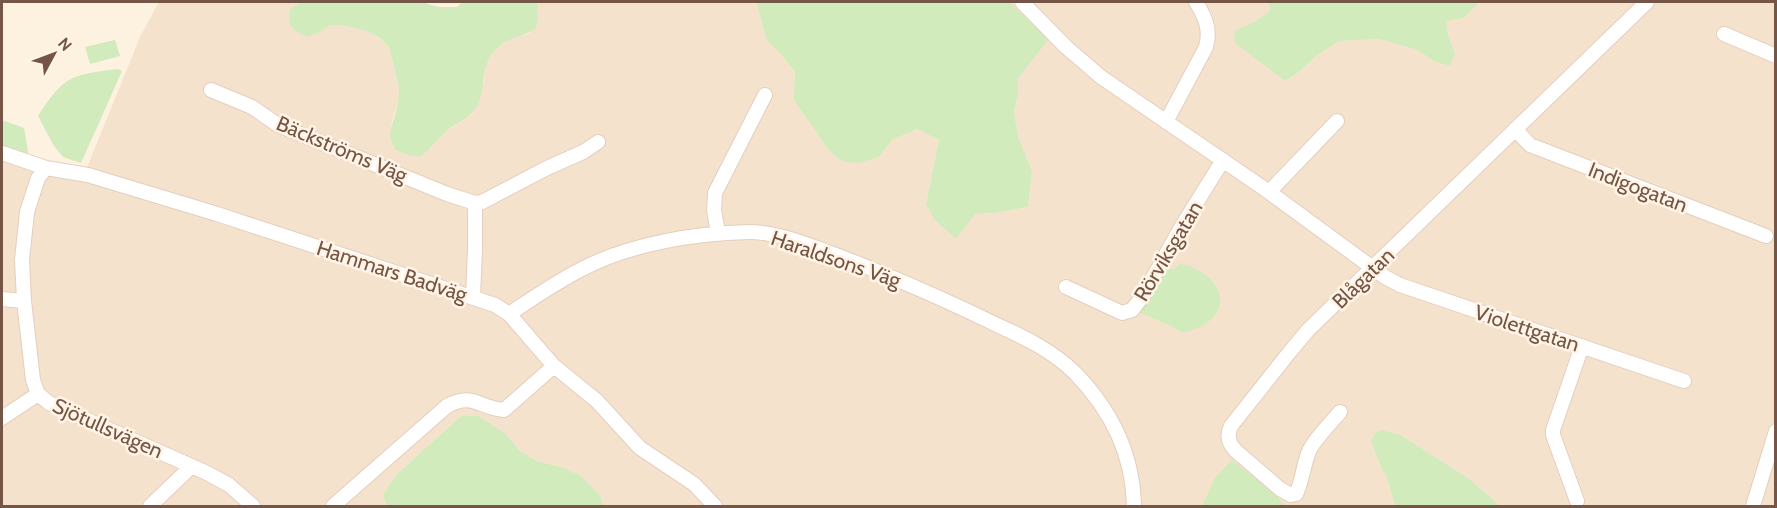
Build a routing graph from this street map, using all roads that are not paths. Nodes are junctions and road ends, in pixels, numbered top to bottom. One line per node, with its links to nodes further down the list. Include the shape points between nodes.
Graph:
1 (1022, 2): 9 (street, via 1101,77)
2 (1196, 2): 9 (street, via 1207,22 1209,38)
3 (1640, 4): 10 (street, Blågatan)
4 (1724, 34): 5 (street)
5 (1776, 56)
6 (211, 90): 16 (street, Bäckströms Väg, via 252,107 278,125)
7 (765, 95): 17 (street, via 715,193)
8 (1337, 121): 15 (street)
9 (1166, 122): 13 (street)
10 (1515, 129): 18 (street, Indigogatan, via 1530,145); 19 (street, Blågatan)
11 (598, 142): 16 (street)
12 (2, 153): 14 (street, Hammars Badväg)
13 (1223, 160): 15 (street); 20 (street, Rörviksgatan, via 1132,310 1122,313)
14 (45, 168): 21 (street, Hammars Badväg, via 88,175); 23 (street, Sjötullsvägen, via 27,212 22,260)
15 (1269, 192): 19 (street)
16 (475, 203): 21 (street)
17 (718, 233): 24 (street, Haraldsons Väg, via 648,245 601,260); 38 (street, Haraldsons Väg, via 764,233 811,246 884,273 1032,342 1059,360 1090,389 1104,409 1129,465)
18 (1766, 236)
19 (1373, 268): 25 (street, Violettgatan, via 1401,285); 29 (street, Blågatan, via 1308,330 1231,426 1229,440 1236,451 1280,489 1296,494 1309,451)
20 (1066, 286)
21 (473, 297): 24 (street, Hammars Badväg)
22 (2, 299): 23 (street)
23 (24, 301): 28 (street, Sjötullsvägen)
24 (509, 314): 26 (street, Hammars Badväg)
25 (1582, 346): 27 (street, Violettgatan); 33 (street, via 1553,430)
26 (554, 366): 36 (street, via 504,410 467,399 447,406); 37 (street, Hammars Badväg, via 597,401 640,448 694,484)
27 (1684, 381)
28 (38, 394): 30 (street); 32 (street, Sjötullsvägen, via 49,403)
29 (1340, 412)
30 (2, 418)
31 (1776, 431): 39 (street)
32 (192, 466): 34 (street); 35 (street, Sjötullsvägen, via 229,485)
33 (1577, 501)
34 (150, 507)
35 (253, 507)
36 (333, 507)
37 (715, 507)
38 (1134, 507)
39 (1753, 507)

